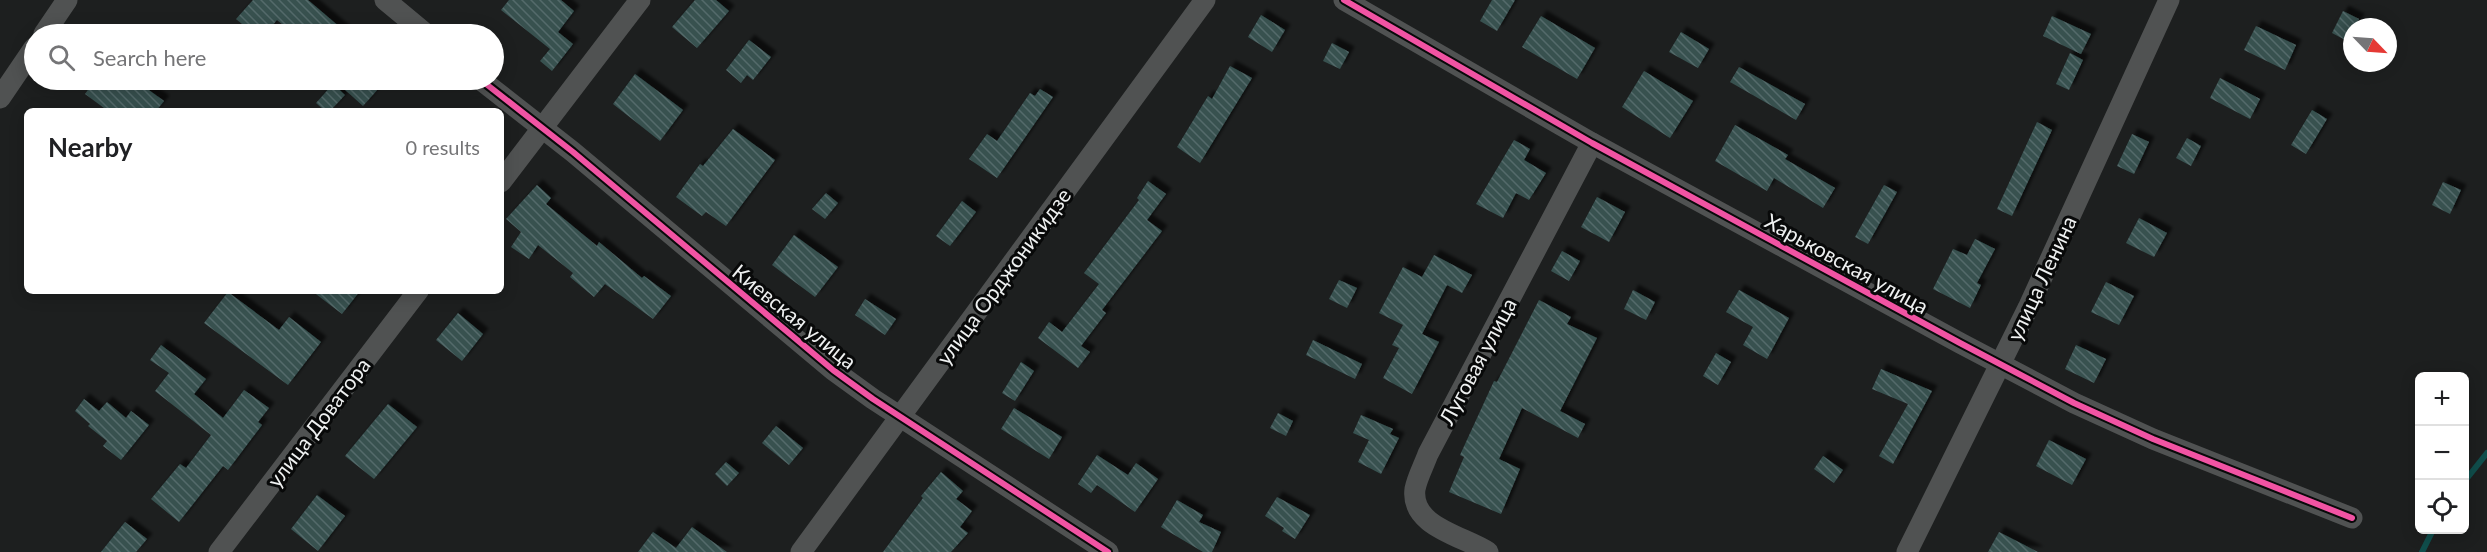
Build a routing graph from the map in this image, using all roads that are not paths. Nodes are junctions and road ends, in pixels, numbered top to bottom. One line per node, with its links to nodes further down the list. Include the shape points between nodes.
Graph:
1 (68, 0): 7 (street)
2 (384, 0): 8 (street)
3 (640, 0): 12 (street)
4 (1205, 0): 17 (street, улица Орджоникидзе)
5 (1344, 0): 13 (street, Харьковская улица)
6 (2169, 0): 16 (street, улица Ленина)
7 (51, 24)
8 (414, 24)
9 (24, 63): 11 (street)
10 (493, 90): 12 (street, Киевская улица)
11 (0, 98)
12 (541, 129): 14 (street); 17 (street, Киевская улица, via 793,339)
13 (1592, 143): 16 (street, Харьковская улица); 22 (street, Луговая улица, via 1428,454 1415,490 1418,508 1427,520)
14 (504, 178)
15 (416, 294): 19 (street, улица Доватора)
16 (1999, 364): 18 (street, Харьковская улица, via 2152,439); 23 (street, улица Ленина)
17 (899, 417): 20 (street, улица Орджоникидзе); 21 (street, Киевская улица)
18 (2352, 518)
19 (219, 552)
20 (801, 552)
21 (1108, 552)
22 (1488, 552)
23 (1907, 552)

